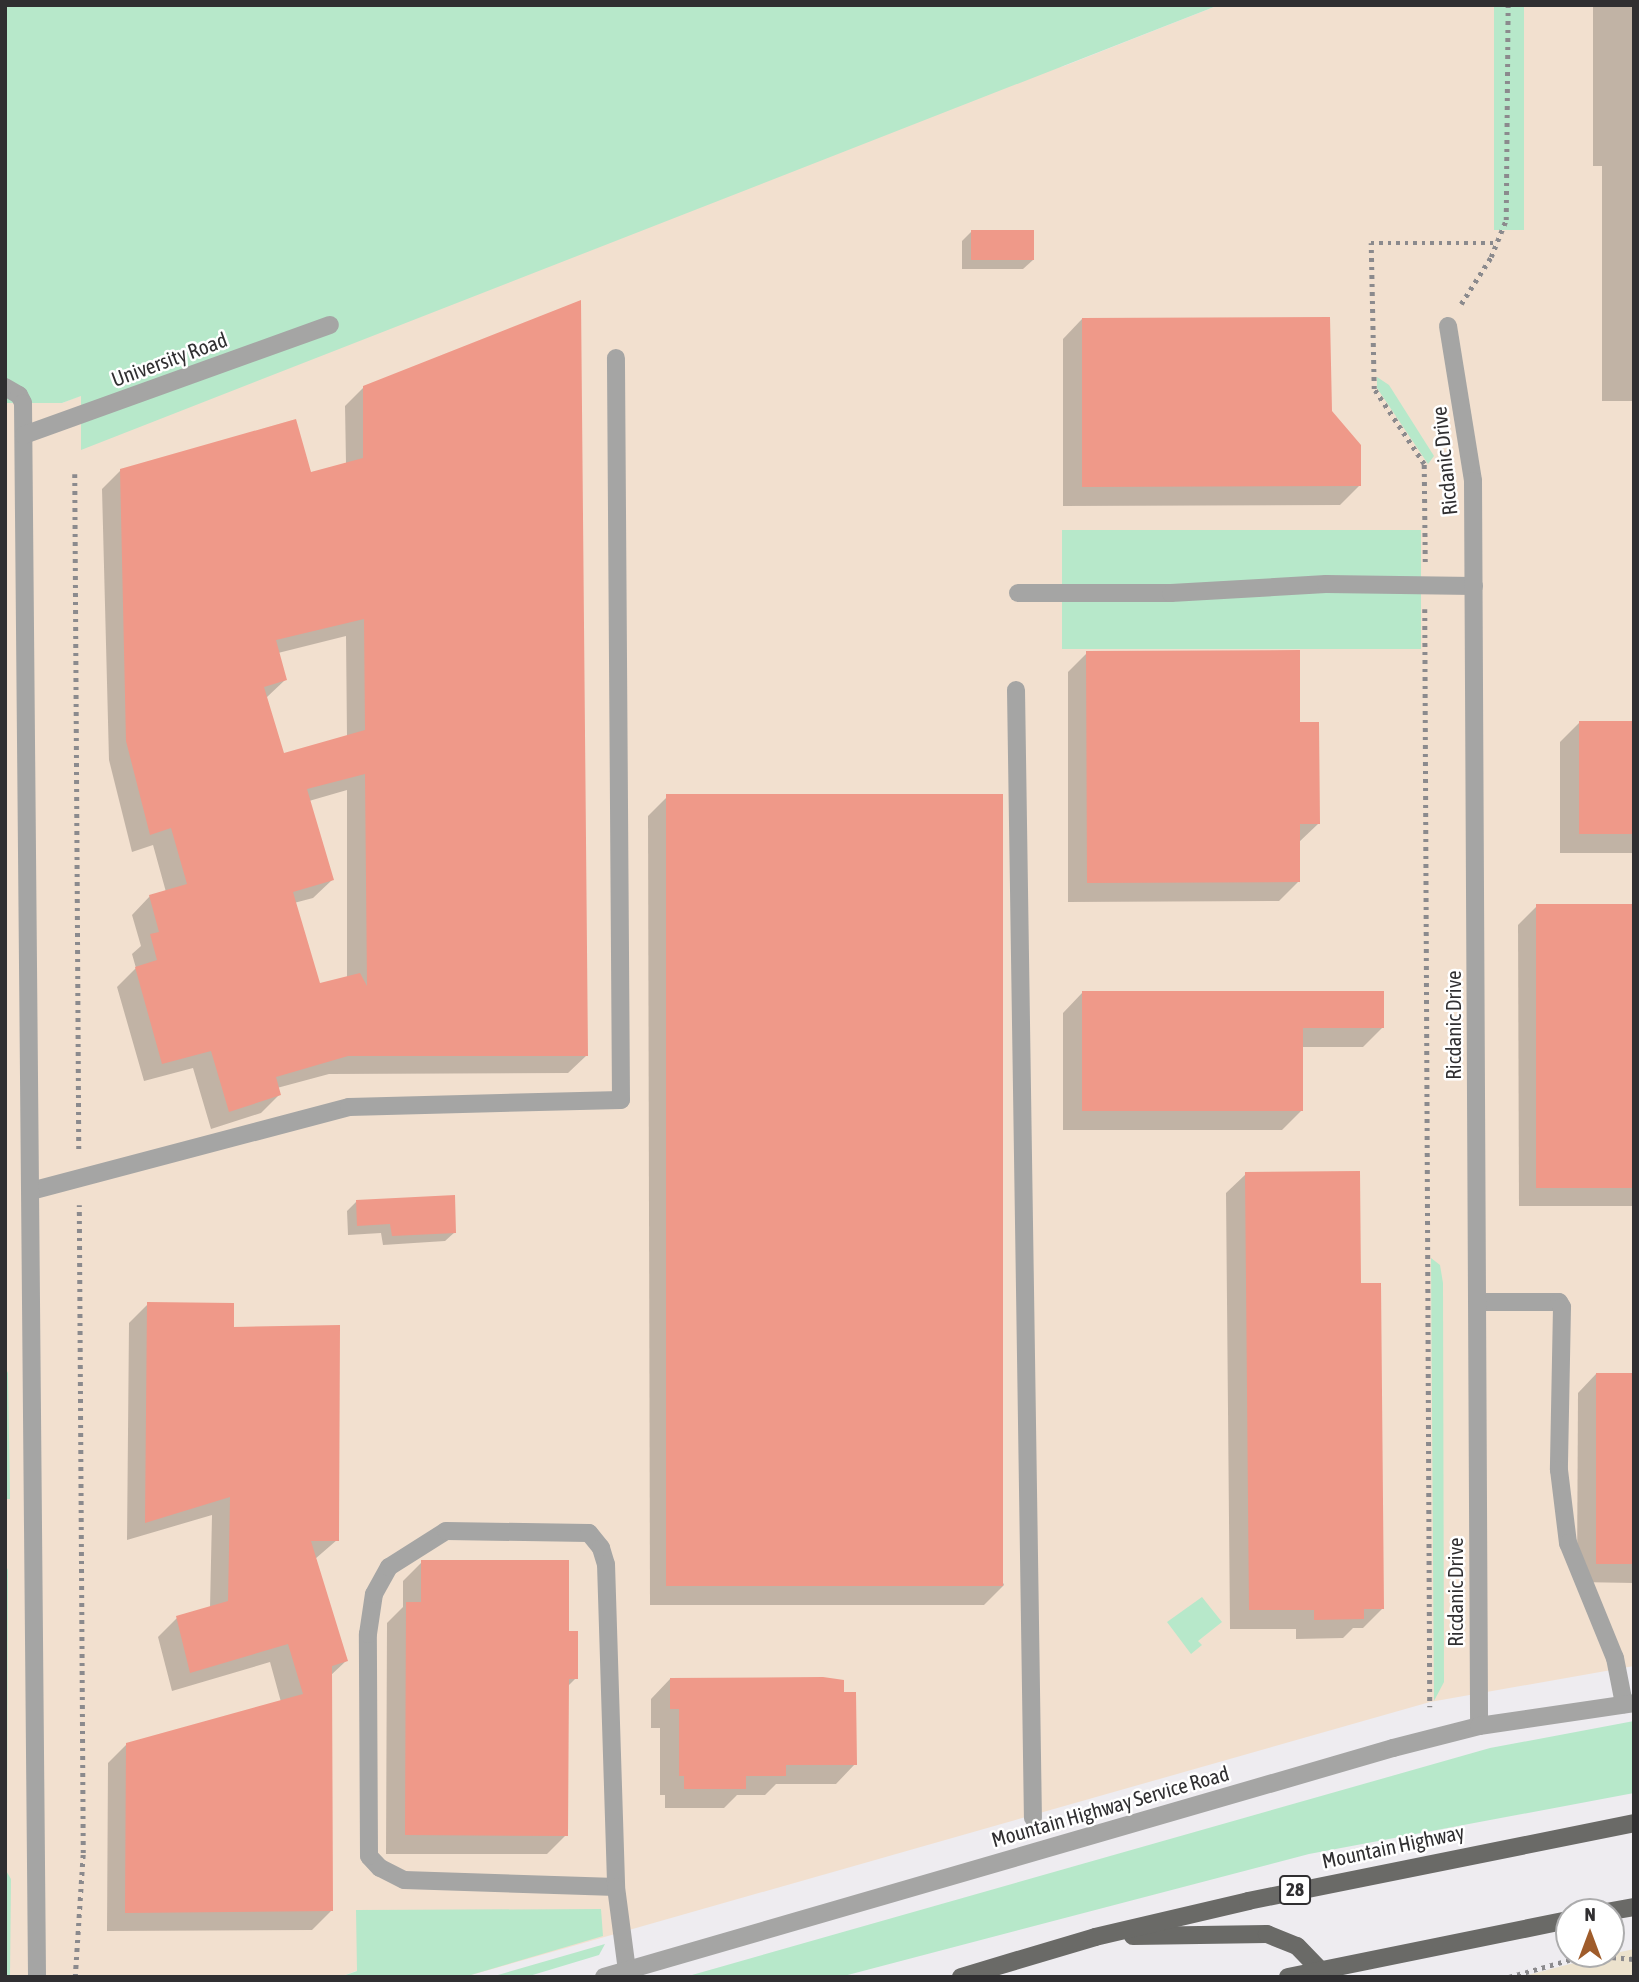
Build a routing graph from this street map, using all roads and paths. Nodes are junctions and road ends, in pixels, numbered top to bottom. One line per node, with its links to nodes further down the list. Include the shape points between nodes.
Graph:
1 (1508, 5): 2 (path, via 1507,204)
2 (1498, 243): 4 (path); 9 (path, via 1371,243 1374,389 1424,464)
3 (330, 325): 7 (street, University Road)
4 (1448, 326): 10 (street, Ricdanic Drive, via 1474,481)
5 (616, 358): 13 (street, via 621,1100 349,1107)
6 (5, 387): 7 (street, via 19,395 23,404)
7 (24, 435): 14 (street)
8 (75, 474): 13 (path)
9 (1425, 585): 10 (street); 11 (street); 17 (path)
10 (1474, 586): 15 (street, Ricdanic Drive)
11 (1017, 593)
12 (1016, 690): 19 (street)
13 (78, 1178): 14 (street); 28 (path, via 83,1853)
14 (31, 1191): 27 (street)
15 (1477, 1302): 16 (street, via 1559,1302 1562,1307 1559,1470 1568,1543); 18 (street, Ricdanic Drive)
16 (1629, 1703): 18 (street, Mountain Highway Service Road)
17 (1430, 1707)
18 (1479, 1726): 25 (street, Mountain Highway Service Road)
19 (1033, 1818)
20 (1634, 1823): 23 (main road, Mountain Highway / 28, via 1385,1870)
21 (616, 1886): 21 (street, via 404,1880 380,1868 369,1856 368,1634 374,1594 389,1567 446,1531 589,1533 606,1563); 25 (street)
22 (1555, 1923): 26 (main road)
23 (1095, 1937): 26 (main road, via 1266,1934 1297,1947); 30 (main road, Mountain Highway / 28)
24 (1634, 1959): 32 (path, via 1587,1955)
25 (627, 1970): 29 (street, Mountain Highway Service Road)
26 (1320, 1970): 31 (main road)
27 (37, 1977)
28 (75, 1977)
29 (604, 1977)
30 (961, 1977)
31 (1288, 1977)
32 (1508, 1977)

